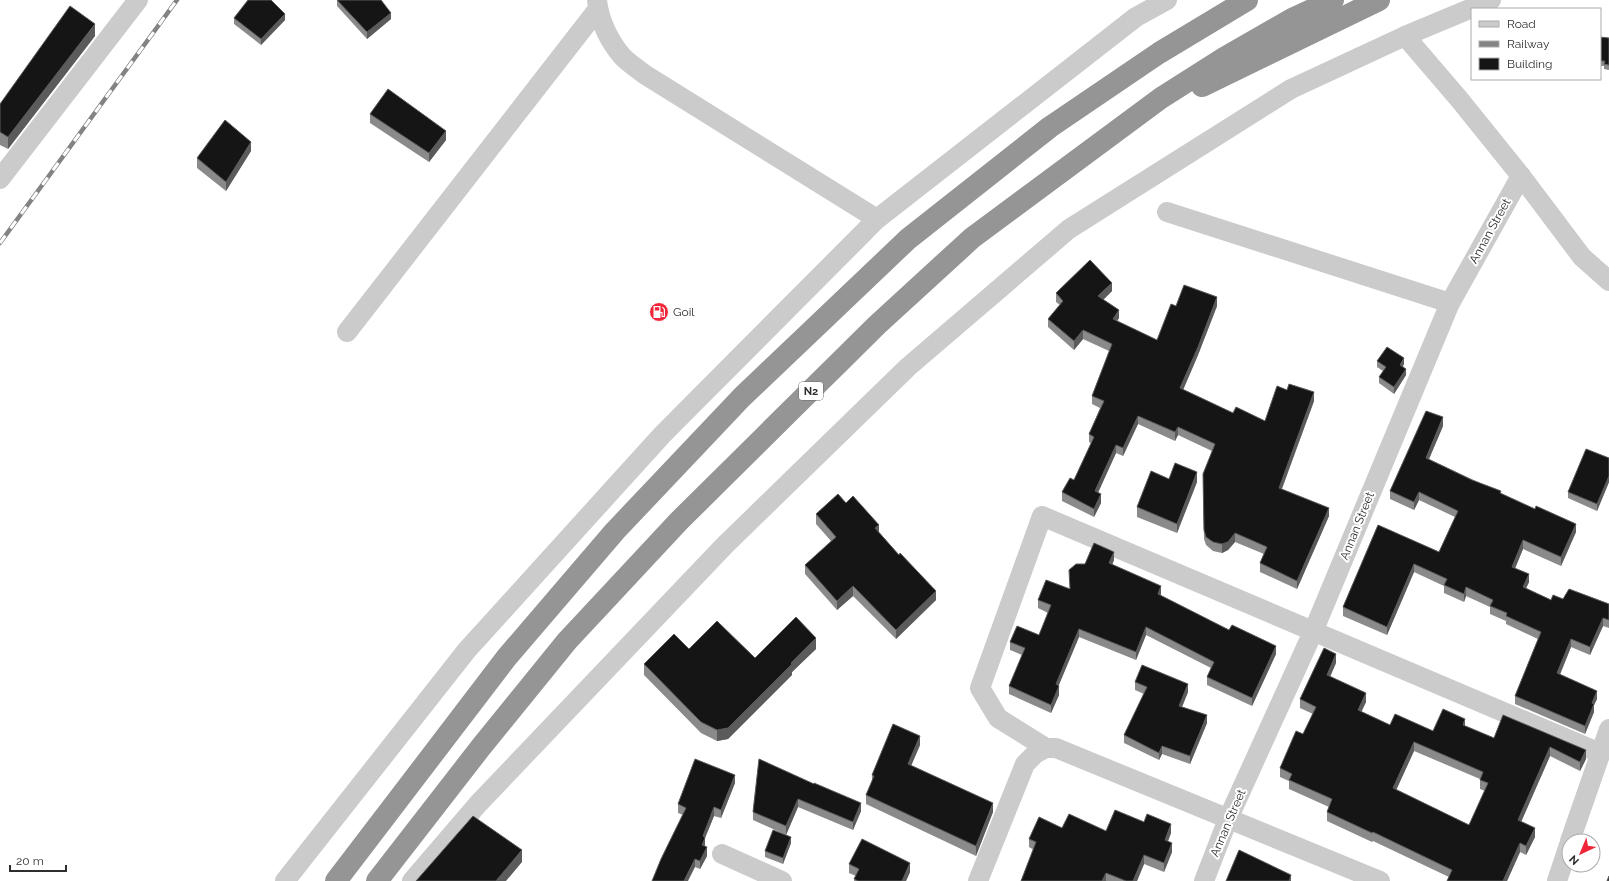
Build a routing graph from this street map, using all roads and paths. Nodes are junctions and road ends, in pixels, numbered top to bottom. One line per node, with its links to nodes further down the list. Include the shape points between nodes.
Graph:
1 (138, 0): 13 (street)
2 (1167, 0): 15 (street, via 1136,17)
3 (1246, 0): 27 (highway, via 1159,53 1043,132 908,239 742,397 614,531 507,657)
4 (1333, 0): 11 (highway, N2, via 1285,23)
5 (1379, 0): 11 (highway, via 1192,90)
6 (1491, 0): 9 (street)
7 (597, 4): 15 (street, via 606,31 623,56 644,74); 18 (street)
8 (1471, 8): 10 (street)
9 (1472, 8)
10 (1405, 36): 12 (street); 29 (street, via 1291,89 1064,234 908,367 725,545 478,804)
11 (1161, 98): 28 (highway, N2, via 972,238 877,325 685,516 567,641)
12 (1521, 176): 16 (street, via 1582,257); 17 (street, Annan Street)
13 (0, 179)
14 (1167, 212): 17 (street)
15 (877, 219): 26 (street, via 662,435 467,650)
16 (1609, 281)
17 (1450, 303): 19 (street, Annan Street)
18 (348, 332)
19 (1313, 632): 20 (street); 21 (street, via 1042,516 980,688 998,718); 22 (street, Annan Street)
20 (1605, 744): 23 (street)
21 (1046, 748): 22 (street, via 1056,748); 31 (street, via 1036,753 1025,764)
22 (1228, 819): 32 (street, Annan Street); 33 (street)
23 (1573, 833)
24 (722, 854): 30 (street)
25 (1561, 869): 34 (street)
26 (285, 881)
27 (336, 881)
28 (377, 881)
29 (412, 881)
30 (782, 881)
31 (978, 881)
32 (1204, 881)
33 (1380, 881)
34 (1557, 881)

